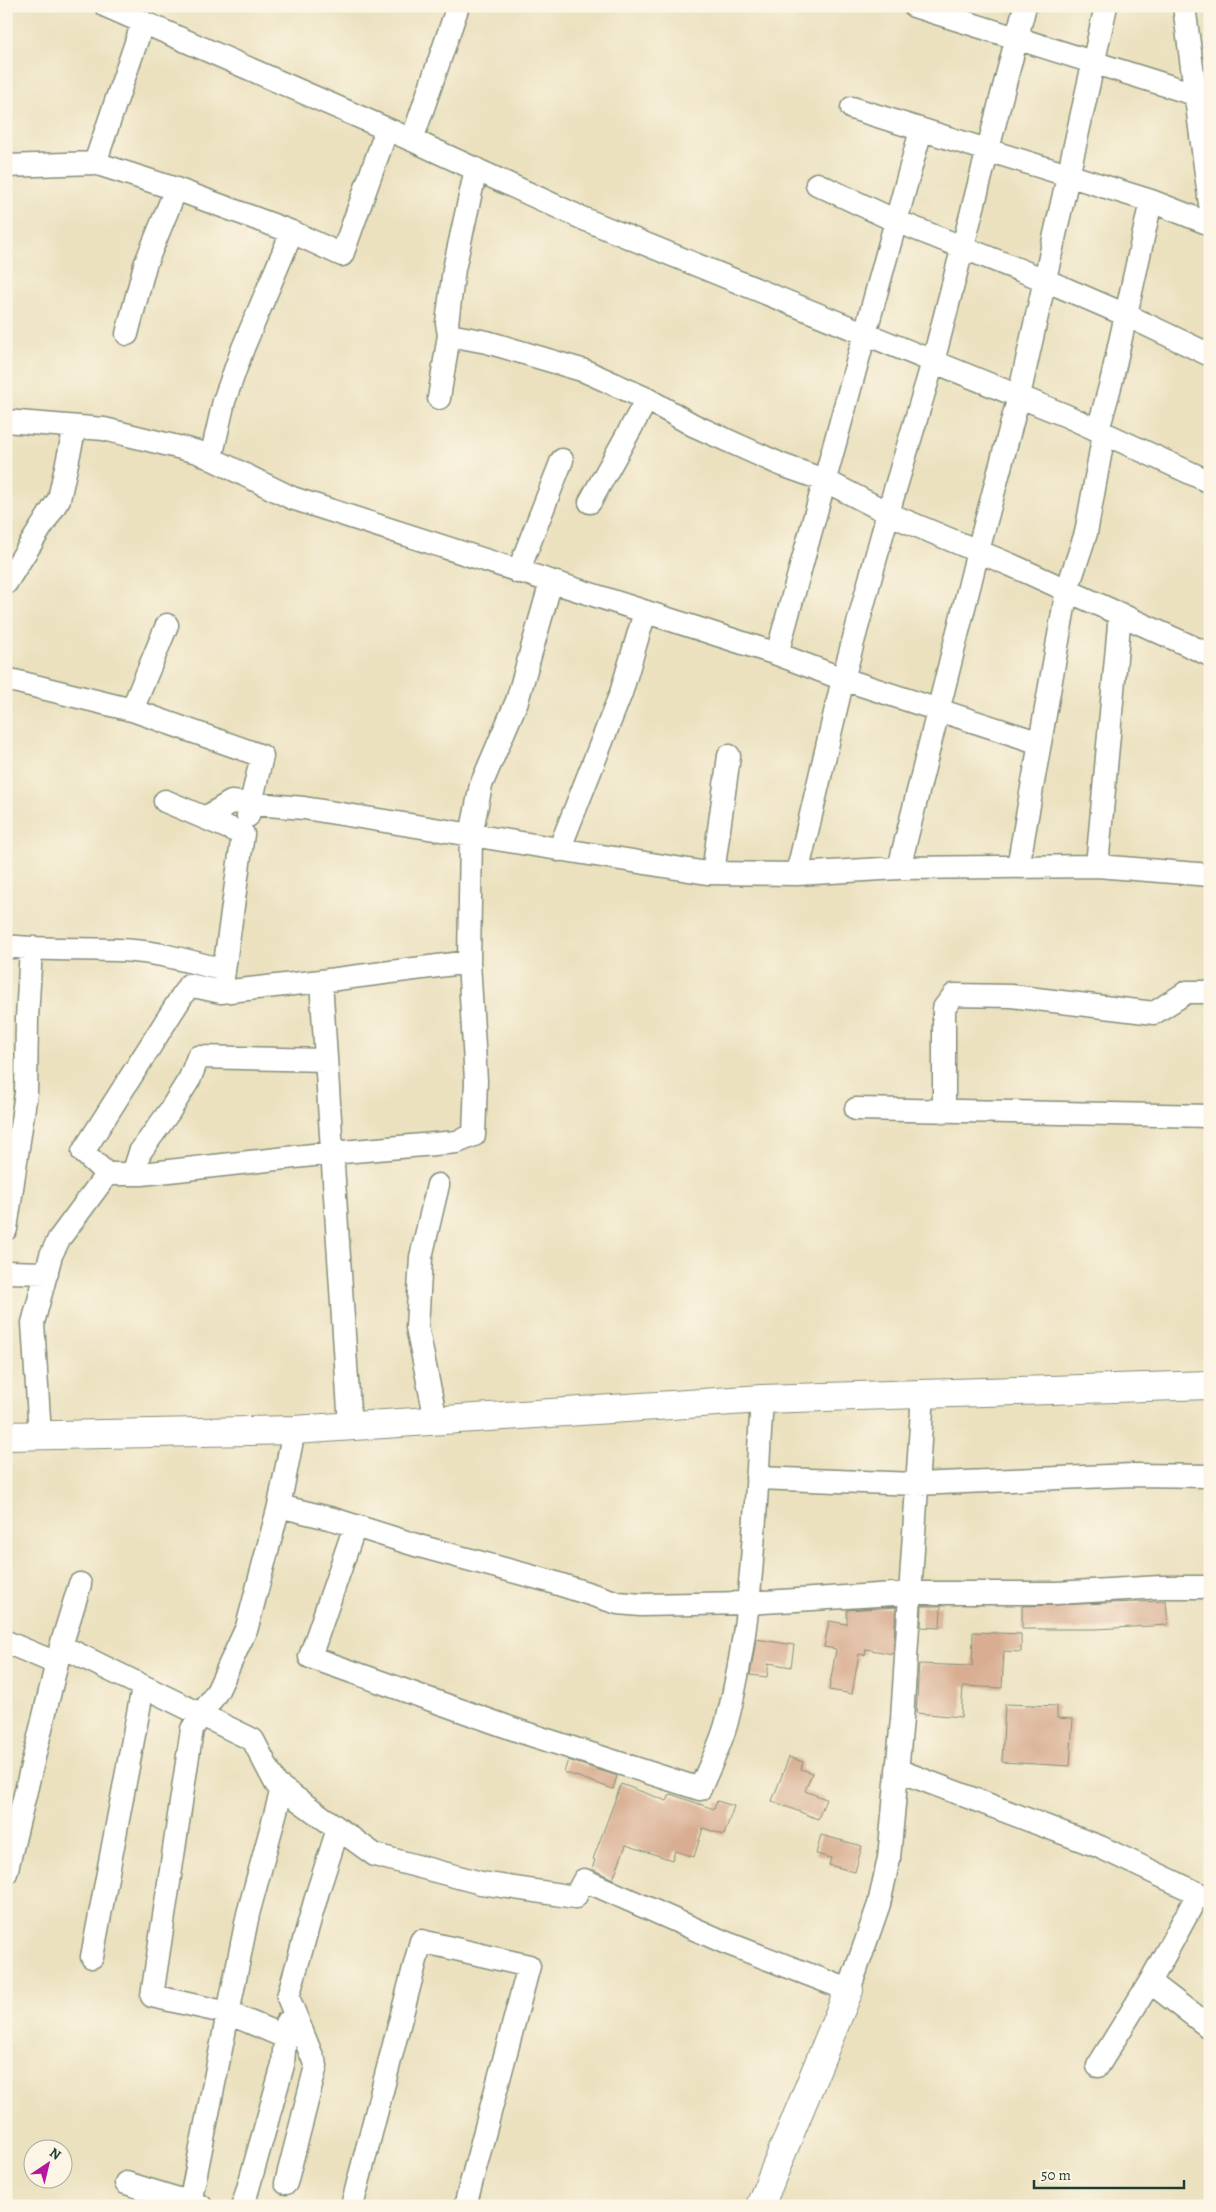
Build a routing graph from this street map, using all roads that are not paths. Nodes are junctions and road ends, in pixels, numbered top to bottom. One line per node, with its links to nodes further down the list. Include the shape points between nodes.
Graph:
1 (106, 6): 7 (street)
2 (458, 6): 14 (street)
3 (914, 6): 8 (street)
4 (1025, 6): 8 (street)
5 (1106, 6): 9 (street)
6 (1184, 6): 10 (street)
7 (143, 22): 12 (street); 16 (street)
8 (1017, 38): 9 (street); 15 (street)
9 (1093, 62): 10 (street); 19 (street)
10 (1203, 96): 23 (street)
11 (852, 108): 13 (street)
12 (387, 129): 14 (street); 26 (street, via 342,255)
13 (921, 130): 15 (street); 24 (street)
14 (412, 140): 18 (street)
15 (988, 150): 19 (street); 27 (street)
16 (95, 163): 17 (street); 21 (street)
17 (6, 166)
18 (476, 169): 31 (street, via 584,219); 32 (street, via 454,269 447,323)
19 (1068, 176): 22 (street); 28 (street)
20 (817, 184): 24 (street)
21 (176, 189): 26 (street); 30 (street, via 146,266)
22 (1151, 201): 25 (street); 29 (street)
23 (1210, 204)
24 (896, 221): 27 (street); 31 (street)
25 (1210, 224)
26 (292, 232): 41 (street, via 239,357 224,401)
27 (963, 247): 28 (street); 34 (street)
28 (1045, 280): 29 (street); 35 (street)
29 (1126, 315): 33 (street); 40 (street)
30 (127, 334)
31 (865, 334): 34 (street); 43 (street)
32 (449, 335): 36 (street); 37 (street, via 487,342 585,371)
33 (1210, 355)
34 (933, 362): 35 (street); 46 (street)
35 (1019, 396): 40 (street); 47 (street)
36 (439, 398)
37 (647, 399): 43 (street, via 693,425); 45 (street)
38 (6, 422): 39 (street)
39 (75, 427): 41 (street, via 104,429); 49 (street, via 59,499)
40 (1101, 432): 44 (street); 51 (street, via 1086,532)
41 (211, 458): 48 (street, via 292,498)
42 (562, 460): 48 (street)
43 (824, 480): 46 (street); 55 (street)
44 (1210, 482)
45 (590, 502)
46 (888, 513): 47 (street); 58 (street)
47 (978, 551): 51 (street); 60 (street)
48 (518, 572): 50 (street)
49 (6, 582)
50 (551, 582): 52 (street); 67 (street, via 517,701 481,786)
51 (1067, 590): 53 (street); 61 (street)
52 (645, 612): 55 (street); 68 (street, via 622,692)
53 (1120, 614): 56 (street); 69 (street)
54 (167, 625): 59 (street)
55 (777, 654): 58 (street)
56 (1210, 655)
57 (6, 679): 59 (street)
58 (843, 679): 60 (street); 73 (street)
59 (132, 710): 64 (street, via 262,756)
60 (938, 710): 61 (street); 71 (street)
61 (1040, 743): 70 (street)
62 (729, 756): 72 (street)
63 (165, 801): 65 (street)
64 (252, 804): 65 (street, via 231,802); 66 (street); 67 (street, via 304,808)
65 (205, 818): 66 (street)
66 (243, 834): 78 (street)
67 (471, 835): 68 (street); 77 (street)
68 (560, 850): 72 (street)
69 (1097, 866): 70 (street); 74 (street)
70 (1018, 867): 71 (street)
71 (899, 868): 73 (street)
72 (713, 873): 73 (street)
73 (797, 874)
74 (1210, 875)
75 (6, 946): 76 (street)
76 (31, 948): 78 (street, via 134,951 173,957); 89 (street, via 26,1094)
77 (469, 962): 79 (street); 85 (street, via 476,1081 474,1135 457,1142)
78 (222, 981): 79 (street); 86 (street, via 189,985 83,1152)
79 (321, 981): 81 (street)
80 (1210, 992): 83 (street, via 1187,992 1154,1013 1011,996 954,995 944,1008)
81 (326, 1060): 85 (street); 87 (street, via 198,1057 186,1085 140,1152)
82 (856, 1109): 83 (street)
83 (944, 1112): 84 (street)
84 (1210, 1116)
85 (331, 1153): 87 (street); 96 (street)
86 (107, 1174): 87 (street); 91 (street, via 60,1239 51,1255)
87 (133, 1174)
88 (438, 1185): 95 (street, via 421,1257 417,1327)
89 (6, 1229)
90 (6, 1272): 91 (street)
91 (47, 1273): 98 (street, via 33,1323)
92 (1210, 1385): 93 (street)
93 (923, 1394): 94 (street); 102 (street)
94 (762, 1399): 95 (street); 101 (street)
95 (436, 1420): 96 (street)
96 (350, 1426): 97 (street)
97 (294, 1430): 98 (street); 103 (street)
98 (40, 1435): 99 (street)
99 (6, 1436)
100 (1210, 1476): 102 (street, via 1133,1475)
101 (757, 1478): 102 (street); 108 (street)
102 (916, 1484): 107 (street)
103 (279, 1506): 104 (street); 112 (street, via 247,1627 218,1690)
104 (355, 1526): 108 (street, via 618,1604); 108 (street, via 310,1657 522,1732 700,1789 726,1723)
105 (80, 1584): 110 (street)
106 (1210, 1587): 107 (street, via 1056,1593)
107 (910, 1593): 108 (street); 113 (street)
108 (748, 1603)
109 (6, 1642): 110 (street)
110 (58, 1654): 111 (street); 116 (street)
111 (143, 1687): 112 (street); 118 (street)
112 (201, 1716): 114 (street, via 253,1740 276,1784); 122 (street, via 192,1729 152,1996)
113 (897, 1770): 117 (street, via 1100,1847); 120 (street, via 889,1858 879,1904)
114 (282, 1789): 115 (street); 122 (street, via 248,1914)
115 (338, 1829): 120 (street, via 375,1856 480,1882 574,1897 584,1880 724,1942); 121 (street)
116 (6, 1873)
117 (1204, 1897): 119 (street)
118 (92, 1957)
119 (1150, 1982): 123 (street); 125 (street)
120 (849, 1990): 132 (street)
121 (288, 1997): 124 (street); 127 (street, via 316,2066)
122 (228, 2013): 124 (street); 128 (street)
123 (1210, 2028)
124 (285, 2037): 129 (street, via 283,2065)
125 (1098, 2066)
126 (126, 2183): 128 (street)
127 (286, 2183)
128 (196, 2204)
129 (243, 2206)
130 (352, 2206): 131 (street, via 421,1941 529,1966)
131 (465, 2206)
132 (760, 2206)

